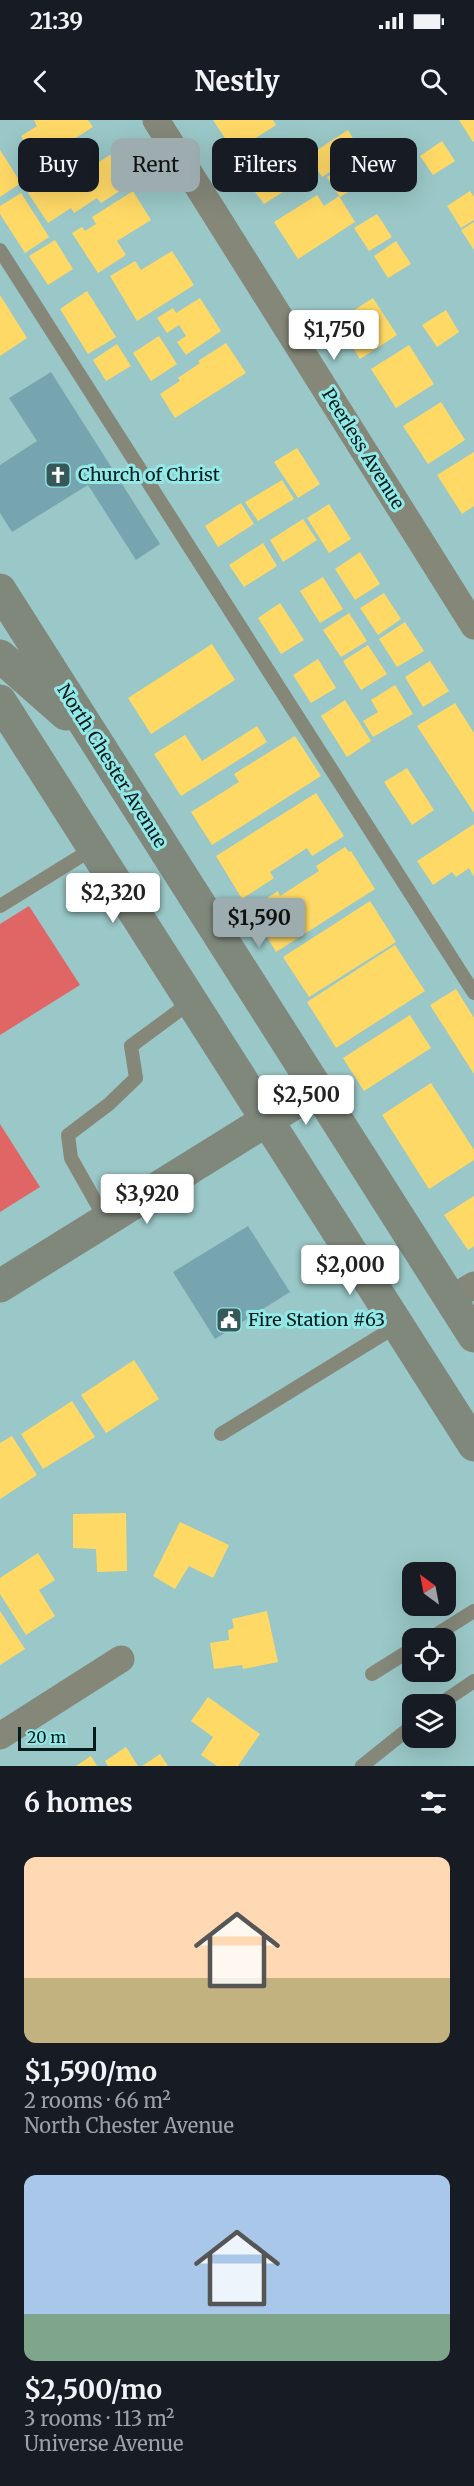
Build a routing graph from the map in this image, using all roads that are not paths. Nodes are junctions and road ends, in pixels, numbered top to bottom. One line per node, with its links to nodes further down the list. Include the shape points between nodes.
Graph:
1 (156, 120): 4 (street, Peerless Avenue)
2 (0, 250): 10 (lane)
3 (0, 590): 7 (main road, North Chester Avenue)
4 (474, 626)
5 (0, 656): 7 (main road)
6 (0, 701): 8 (main road)
7 (95, 739): 12 (main road, North Chester Avenue)
8 (94, 848): 9 (lane); 11 (main road)
9 (0, 906)
10 (474, 993)
11 (192, 1001): 13 (main road); 14 (lane, via 131,1046 136,1078 68,1135 71,1158)
12 (317, 1089): 13 (main road); 16 (main road, North Chester Avenue)
13 (268, 1120): 14 (main road); 17 (main road)
14 (106, 1220): 15 (main road)
15 (2, 1280)
16 (462, 1292): 18 (main road, North Chester Avenue)
17 (398, 1325): 19 (lane); 20 (main road)
18 (474, 1336)
19 (221, 1434)
20 (474, 1445)
21 (474, 1611): 22 (lane)
22 (447, 1628)
23 (402, 1655): 25 (lane)
24 (122, 1659): 29 (street)
25 (372, 1674)
26 (474, 1681): 27 (lane)
27 (455, 1694)
28 (402, 1734): 30 (lane)
29 (0, 1736)
30 (362, 1766)

